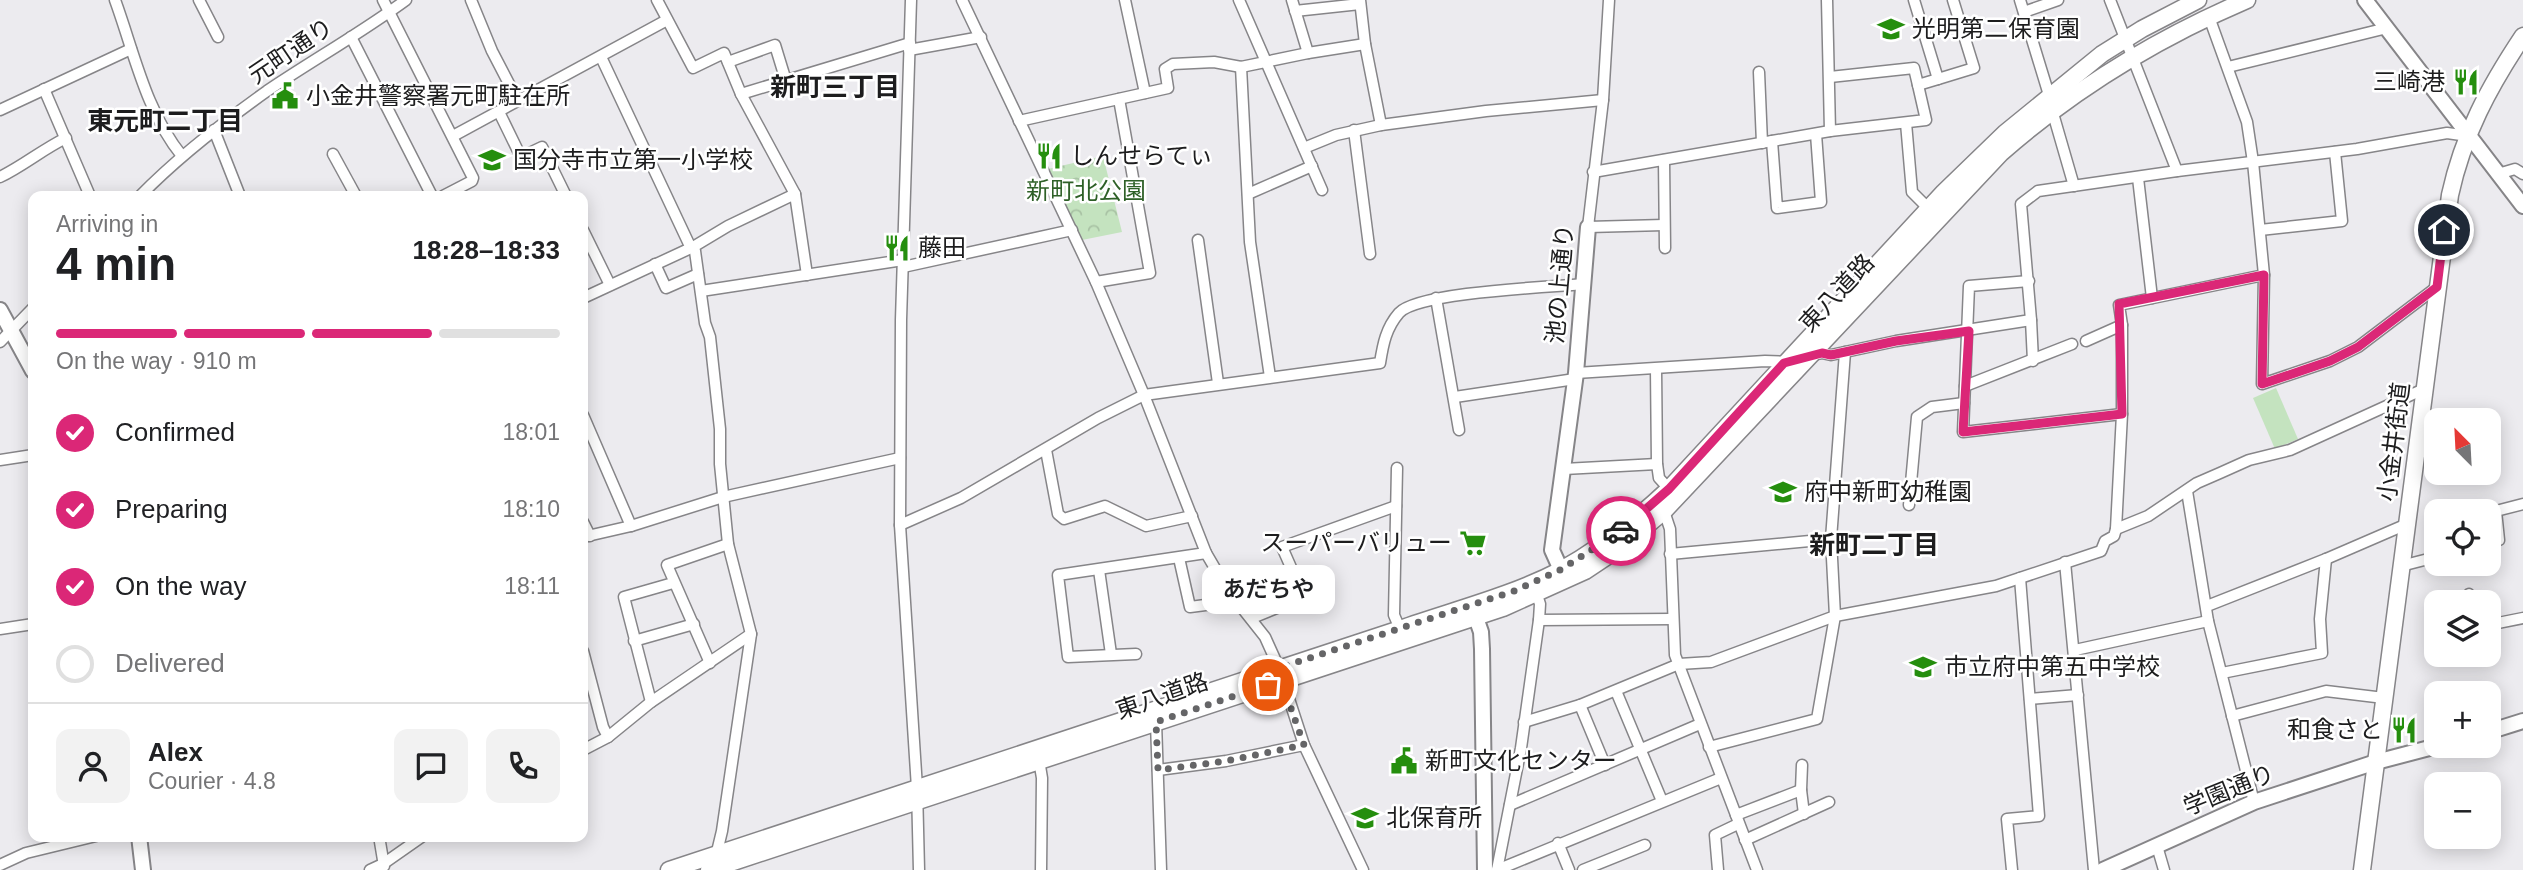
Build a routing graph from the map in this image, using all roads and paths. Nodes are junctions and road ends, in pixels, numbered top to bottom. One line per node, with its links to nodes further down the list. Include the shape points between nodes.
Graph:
1 (115, 0): 36 (street)
2 (200, 0): 30 (street)
3 (383, 0): 24 (street)
4 (406, 0): 24 (street, 元町通り)
5 (471, 0): 52 (street)
6 (657, 0): 27 (street)
7 (911, 0): 35 (street)
8 (962, 0): 32 (street)
9 (1125, 0): 50 (street)
10 (1239, 0): 41 (street)
11 (1292, 0): 23 (street)
12 (1609, 0): 54 (street, 池の上通り)
13 (1827, 0): 45 (street)
14 (1914, 0): 46 (street)
15 (1953, 0): 46 (street, via 1974,68)
16 (2020, 0): 25 (street)
17 (2057, 0): 25 (street)
18 (2110, 0): 33 (street)
19 (2198, 0): 33 (main road, 東八道路)
20 (2247, 0): 26 (main road, 東八道路)
21 (2365, 0): 28 (street)
22 (1360, 2): 23 (street); 34 (street)
23 (1295, 11): 37 (street)
24 (390, 12): 31 (street, 元町通り); 65 (street)
25 (2024, 12): 55 (street)
26 (2209, 17): 39 (main road, 東八道路); 43 (street)
27 (667, 20): 38 (street); 40 (street, via 693,68 724,53)
28 (2386, 28): 43 (street); 66 (street)
29 (2523, 36): 66 (main road, 小金井街道, via 2481,104)
30 (218, 37)
31 (351, 37): 61 (street, 元町通り); 88 (street)
32 (981, 37): 35 (street); 58 (street)
33 (2126, 37): 39 (street); 55 (main road, 東八道路)
34 (1365, 44): 37 (street); 60 (street)
35 (909, 47): 47 (street); 105 (street)
36 (131, 48): 49 (street); 72 (street, via 161,123)
37 (1308, 52): 41 (street)
38 (601, 57): 52 (street); 101 (street)
39 (2134, 58): 55 (main road, 東八道路); 76 (street)
40 (728, 62): 47 (street, via 775,45); 51 (street)
41 (1267, 62): 42 (street); 69 (street)
42 (1241, 67): 50 (street, via 1214,62 1173,64 1165,69 1168,88); 92 (street)
43 (2228, 68): 74 (street, via 2247,122)
44 (1759, 72): 68 (street)
45 (1830, 77): 48 (street, via 1914,68); 63 (street)
46 (1938, 79): 48 (street)
47 (786, 81): 51 (street)
48 (1918, 85): 59 (street, via 1926,120)
49 (44, 89): 56 (street); 67 (street)
50 (1145, 93): 53 (street)
51 (741, 94): 91 (street)
52 (517, 99): 57 (street)
53 (1119, 99): 58 (street); 110 (street, via 1150,272)
54 (1603, 100): 60 (street); 77 (street, 池の上通り)
55 (2050, 102): 82 (street); 94 (main road, 東八道路, via 1972,163); 128 (main road, 東八道路)
56 (0, 110)
57 (499, 112): 65 (street); 90 (street, via 520,157 542,147)
58 (1019, 121): 97 (street)
59 (1906, 123): 63 (street); 94 (street, via 1912,192)
60 (1381, 125): 62 (street)
61 (214, 130): 72 (street, 元町通り); 86 (street)
62 (1354, 130): 69 (street); 103 (street)
63 (1830, 131): 64 (street)
64 (1816, 134): 68 (street); 68 (street, via 1821,202 1777,208)
65 (453, 136): 89 (street, via 473,178)
66 (2468, 136): 70 (street, via 2447,133); 78 (street); 113 (main road, 小金井街道, via 2450,195)
67 (66, 138): 80 (street); 84 (street)
68 (1767, 142): 73 (street)
69 (1304, 148): 75 (street)
70 (2334, 152): 74 (street); 98 (street, via 2342,221)
71 (333, 154): 87 (street)
72 (182, 156): 85 (street, 元町通り)
73 (1664, 160): 77 (street); 95 (street)
74 (2253, 162): 76 (street); 98 (street)
75 (1312, 166): 83 (street); 92 (street)
76 (2177, 170): 81 (street)
77 (1593, 173): 96 (street, 池の上通り)
78 (2498, 174): 79 (street, via 2515,169); 93 (street)
79 (2523, 174)
80 (0, 177)
81 (2138, 178): 82 (street); 117 (street)
82 (2074, 186): 109 (street, via 2038,191 2021,204)
83 (1322, 190)
84 (88, 191)
85 (145, 191)
86 (238, 191)
87 (353, 191)
88 (429, 191)
89 (453, 191)
90 (564, 191)
91 (795, 194): 101 (street); 107 (street)
92 (1248, 194): 134 (street, via 1250,243)
93 (2523, 206)
94 (1928, 209): 131 (main road, 東八道路)
95 (1664, 225): 96 (street); 102 (street)
96 (1588, 227): 111 (street, 池の上通り)
97 (1072, 230): 105 (street); 110 (street)
98 (2260, 230): 108 (street)
99 (588, 240): 112 (street)
100 (1198, 240): 135 (street)
101 (693, 247): 104 (street); 106 (street)
102 (1665, 248)
103 (1370, 254)
104 (655, 264): 106 (street, via 666,288); 112 (street)
105 (903, 264): 107 (street); 146 (street)
106 (698, 274): 114 (street)
107 (807, 275): 114 (street)
108 (2264, 275): 113 (street, via 2262,384 2358,347); 117 (street)
109 (2029, 281): 120 (street); 123 (street, via 1969,286)
110 (1096, 282): 138 (street)
111 (1584, 284): 116 (street); 133 (street, 池の上通り)
112 (610, 285): 115 (street)
113 (2437, 287): 137 (main road, 小金井街道)
114 (701, 291): 153 (street, via 716,387)
115 (588, 296)
116 (1436, 298): 134 (street, via 1400,312 1385,333 1380,363); 139 (street)
117 (2152, 298): 121 (street, via 2119,304)
118 (0, 310): 122 (street)
119 (28, 313): 122 (street)
120 (2031, 320): 123 (street); 130 (street)
121 (2122, 325): 124 (street); 141 (street)
122 (12, 331): 125 (street); 129 (street)
123 (1969, 331): 127 (street); 136 (street)
124 (2086, 341)
125 (0, 342)
126 (2072, 344): 130 (street)
127 (1846, 352): 128 (street); 165 (street)
128 (1810, 355): 131 (street); 158 (main road, 東八道路)
129 (28, 361)
130 (2033, 361): 136 (street)
131 (1784, 363): 132 (street); 151 (main road, 東八道路)
132 (1656, 369): 133 (street); 148 (street)
133 (1576, 376): 139 (street); 150 (street, 池の上通り)
134 (1270, 377): 135 (street)
135 (1218, 383): 138 (street)
136 (1965, 386): 140 (street)
137 (2424, 389): 152 (street, via 2326,436 2249,460); 160 (main road, 小金井街道)
138 (1144, 395): 144 (street); 159 (street)
139 (1455, 397): 143 (street)
140 (1964, 403): 141 (street, via 1963,432); 155 (street, via 1932,407 1917,417)
141 (2122, 414): 163 (street)
142 (588, 427): 162 (street)
143 (1459, 430)
144 (1046, 450): 159 (street, via 1058,514 1064,519 1105,506 1146,526); 161 (street, via 961,498)
145 (28, 456): 147 (street)
146 (900, 458): 153 (street); 161 (street)
147 (0, 460)
148 (1657, 464): 150 (street); 151 (street, via 1659,478)
149 (1397, 468): 156 (street)
150 (1564, 469): 175 (street, 池の上通り, via 1552,550)
151 (1669, 489): 175 (main road, 東八道路, via 1609,540)
152 (2187, 491): 163 (street, via 2148,516); 180 (street)
153 (723, 497): 162 (street); 166 (street)
154 (2523, 504): 157 (street)
155 (1909, 505)
156 (1396, 506): 183 (street, via 1282,547 1304,597); 192 (street, via 1394,615)
157 (2501, 510)
158 (1664, 511): 168 (street); 178 (main road, 東八道路, via 1604,559)
159 (1192, 516): 167 (street)
160 (2407, 524): 170 (street); 173 (main road, 小金井街道)
161 (900, 525): 228 (street)
162 (631, 526): 164 (street)
163 (2116, 529): 172 (street, via 2101,551)
164 (588, 536)
165 (1830, 540): 168 (street); 182 (street)
166 (728, 544): 177 (street, via 667,565); 193 (street)
167 (1206, 553): 169 (street); 179 (street)
168 (1670, 554): 185 (street)
169 (1179, 558): 174 (street); 179 (street, via 1190,607)
170 (2326, 559): 180 (street); 201 (street, via 2322,653)
171 (2424, 560): 173 (street)
172 (2065, 562): 176 (street); 195 (street)
173 (2401, 566): 205 (main road, 小金井街道)
174 (1099, 570): 196 (street); 196 (street, via 1058,575 1068,657)
175 (1560, 570): 181 (main road, 東八道路)
176 (2020, 578): 182 (street, via 1950,596); 206 (street)
177 (673, 583): 189 (street); 194 (street, via 624,597)
178 (1537, 595): 181 (main road, 東八道路); 186 (street)
179 (1236, 601): 183 (street)
180 (2207, 606): 187 (street)
181 (1474, 611): 192 (main road, 東八道路); 202 (main road, 東八道路); 253 (street, via 1482,649)
182 (1835, 616): 199 (street, via 1711,662); 218 (street, via 1817,719)
183 (1252, 618): 202 (street)
184 (2523, 618): 188 (street)
185 (1672, 619): 186 (street); 199 (street)
186 (1539, 620): 212 (street)
187 (2208, 621): 195 (street); 201 (street)
188 (2501, 622)
189 (694, 624): 194 (street); 198 (street)
190 (28, 625): 191 (street)
191 (0, 629)
192 (1400, 629): 202 (main road, 東八道路)
193 (751, 634): 198 (street); 244 (street, via 724,818)
194 (635, 641): 207 (street)
195 (2075, 650): 204 (street)
196 (1111, 654): 197 (street)
197 (1136, 654)
198 (710, 663): 207 (street)
199 (1679, 664): 203 (street); 213 (street)
200 (588, 670): 215 (street)
201 (2222, 673): 209 (street)
202 (1281, 674): 211 (main road, 東八道路); 216 (street); 228 (main road, 東八道路)
203 (1616, 691): 208 (street); 219 (street)
204 (2078, 695): 206 (street); 260 (street)
205 (2384, 698): 209 (street, via 2326,691); 222 (main road, 小金井街道)
206 (2030, 699): 259 (street, via 2039,816 2007,819)
207 (651, 702): 215 (street)
208 (1580, 705): 212 (street); 223 (street)
209 (2232, 716): 231 (street)
210 (2523, 721): 214 (street)
211 (1156, 722): 221 (main road, 東八道路); 225 (street)
212 (1524, 722): 232 (street)
213 (1700, 724): 218 (street); 219 (street)
214 (2501, 728)
215 (608, 737): 217 (street)
216 (1304, 745): 225 (street); 252 (street)
217 (588, 747)
218 (1709, 747): 226 (street)
219 (1641, 749): 223 (street); 229 (street)
220 (2424, 749): 222 (street, 学園通り)
221 (1039, 760): 228 (main road, 東八道路); 250 (street)
222 (2376, 762): 231 (street, 学園通り); 263 (main road, 小金井街道)
223 (1605, 765): 232 (street)
224 (1802, 765): 227 (street)
225 (1158, 770): 251 (street)
226 (1721, 778): 229 (street); 234 (street)
227 (1801, 790): 233 (street); 234 (street)
228 (917, 795): 244 (main road, 東八道路); 249 (street)
229 (1662, 801): 240 (street)
230 (1829, 802): 233 (street)
231 (2254, 802): 242 (street, 学園通り)
232 (1510, 805): 254 (street)
233 (1804, 814): 235 (street)
234 (1737, 820): 235 (street); 257 (street, via 1715,835)
235 (1745, 840): 258 (street)
236 (71, 842): 243 (street)
237 (140, 842): 246 (street)
238 (380, 842): 245 (street)
239 (415, 842): 245 (street)
240 (1558, 844): 254 (street); 255 (street)
241 (1645, 845): 256 (street)
242 (2157, 846): 261 (street, 学園通り); 262 (street)
243 (0, 865)
244 (712, 866): 248 (main road, 東八道路)
245 (384, 867): 247 (street)
246 (143, 870)
247 (370, 870)
248 (669, 870)
249 (919, 870)
250 (1041, 870)
251 (1161, 870)
252 (1363, 870)
253 (1485, 870)
254 (1497, 870)
255 (1569, 870)
256 (1583, 870)
257 (1718, 870)
258 (1757, 870)
259 (2012, 870)
260 (2094, 870)
261 (2103, 870)
262 (2164, 870)
263 (2362, 870)

